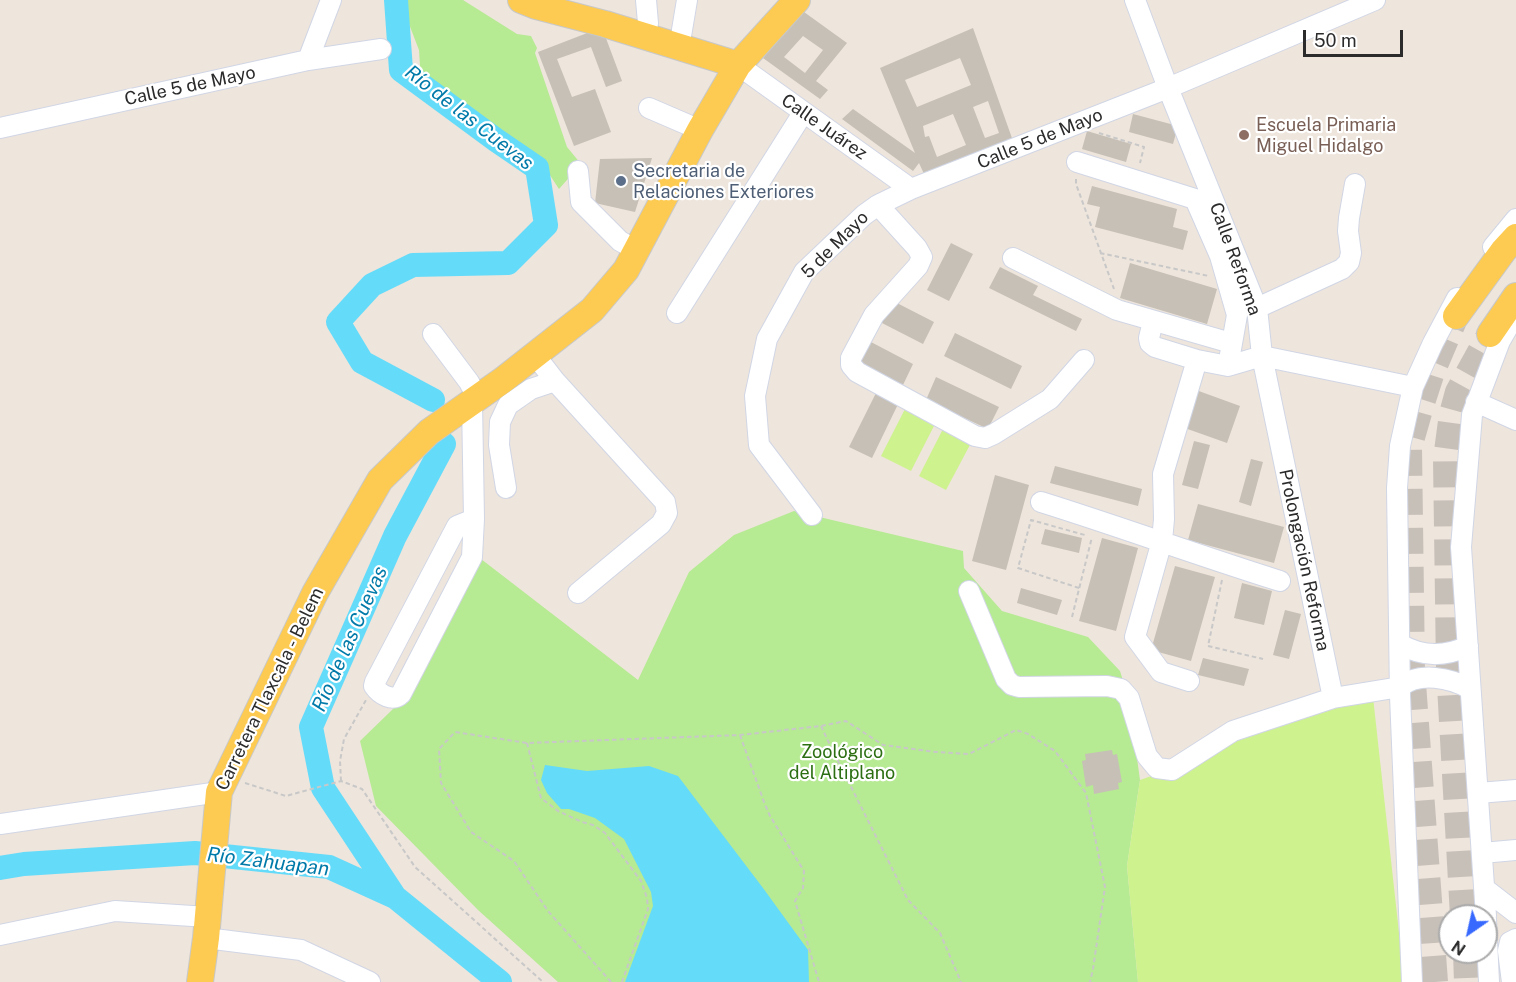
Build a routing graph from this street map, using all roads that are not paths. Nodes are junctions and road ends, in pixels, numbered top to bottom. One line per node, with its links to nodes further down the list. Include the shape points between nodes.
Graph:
1 (331, 0): 12 (street)
2 (521, 0): 8 (main road, via 536,6)
3 (646, 0): 9 (street)
4 (687, 0): 10 (street)
5 (797, 0): 13 (main road, Carretera Tlaxcala - Belem)
6 (1135, 0): 14 (street, Calle Reforma)
7 (1375, 0): 14 (street, Calle 5 de Mayo)
8 (563, 7): 9 (main road)
9 (646, 37): 10 (main road)
10 (679, 48): 13 (main road)
11 (381, 49): 12 (street, Calle 5 de Mayo)
12 (308, 60): 17 (street, Calle 5 de Mayo)
13 (738, 65): 16 (street, Calle Juárez); 18 (main road, Carretera Tlaxcala - Belem)
14 (1168, 88): 22 (street, Calle 5 de Mayo); 29 (street, Calle Reforma)
15 (649, 108): 18 (street)
16 (803, 113): 22 (street, Calle Juárez); 30 (street)
17 (0, 128)
18 (700, 130): 26 (main road, Carretera Tlaxcala - Belem)
19 (1077, 162): 35 (street, Calle Reforma, via 1195,199 1220,256 1237,315)
20 (578, 171): 26 (street, via 581,202 620,241)
21 (1355, 184): 29 (street, via 1348,231 1352,253 1349,262 1342,269)
22 (911, 189): 23 (street, 5 de Mayo)
23 (878, 205): 38 (street, via 921,257 918,266 874,315 851,358 851,366 857,372 985,438 1050,399); 48 (street, 5 de Mayo, via 804,272 767,339 755,396 759,445)
24 (1516, 219): 42 (street, via 1457,300)
25 (1516, 237): 31 (main road)
26 (636, 250): 36 (main road, Carretera Tlaxcala - Belem, via 626,270 592,310)
27 (1013, 258): 32 (street, via 1117,310)
28 (1516, 296): 33 (main road)
29 (1257, 308): 37 (street, Calle Reforma)
30 (678, 314)
31 (1456, 316)
32 (1153, 321): 35 (street); 39 (street, via 1150,343)
33 (1507, 322): 44 (street)
34 (433, 334): 43 (street, via 469,382)
35 (1231, 343): 40 (street, Calle Reforma)
36 (535, 355): 41 (street); 43 (main road, Carretera Tlaxcala - Belem)
37 (1262, 356): 40 (street); 42 (street); 61 (street, Prolongación Reforma)
38 (1084, 360)
39 (1197, 360): 40 (street); 50 (street, via 1163,474)
40 (1228, 366)
41 (555, 381): 46 (street, via 531,388 508,405 500,422 499,445); 53 (street, via 665,502 667,513 661,524)
42 (1413, 387): 56 (street, via 1400,446 1397,488)
43 (475, 399): 49 (street); 62 (main road, Carretera Tlaxcala - Belem, via 429,432 380,480 315,592)
44 (1476, 402): 45 (street); 57 (street, via 1470,425 1461,547)
45 (1516, 420)
46 (506, 488)
47 (1041, 502): 50 (street)
48 (812, 515)
49 (474, 519): 54 (street, via 457,526); 55 (street, via 472,557)
50 (1162, 542): 51 (street); 58 (street, via 1135,637 1161,672)
51 (1280, 581)
52 (969, 591): 61 (street, via 1012,685 1121,689 1129,698 1148,756 1157,768 1172,770 1233,731)
53 (578, 592)
54 (415, 606): 55 (street); 55 (street, via 375,682 377,691 392,698 401,694)
55 (439, 620)
56 (1400, 644): 57 (street, via 1437,654); 59 (street)
57 (1468, 646): 60 (street)
58 (1190, 681)
59 (1400, 687): 60 (street, via 1406,682 1431,678 1459,682); 61 (street); 77 (street)
60 (1470, 688): 64 (street)
61 (1333, 698)
62 (221, 789): 65 (street); 71 (main road, Carretera Tlaxcala - Belem)
63 (1516, 790): 64 (street)
64 (1478, 793): 67 (street)
65 (0, 824)
66 (1516, 850): 67 (street)
67 (1482, 853): 68 (street)
68 (1485, 889): 69 (street); 70 (street)
69 (1486, 904)
70 (1516, 913)
71 (208, 921): 72 (street, via 115,911); 75 (main road, Carretera Tlaxcala - Belem); 76 (street, via 301,950)
72 (0, 935)
73 (1516, 939): 79 (street, via 1510,942 1508,951)
74 (1488, 964): 78 (street)
75 (200, 982)
76 (370, 982)
77 (1412, 982)
78 (1489, 982)
79 (1512, 982)

